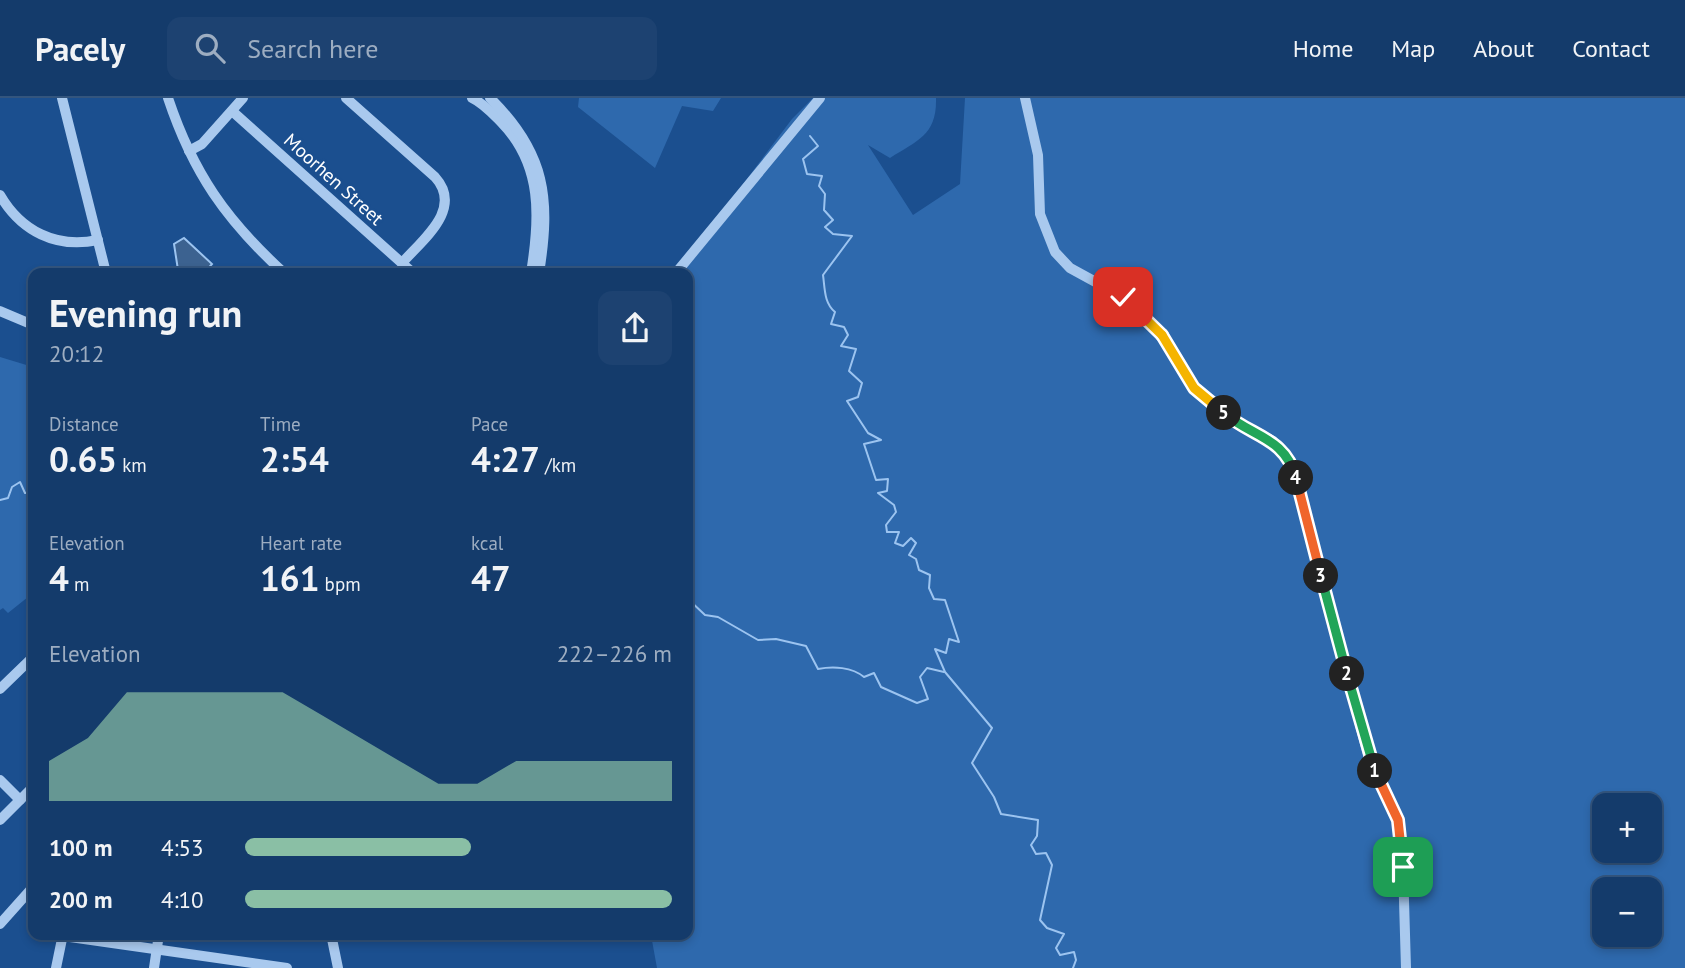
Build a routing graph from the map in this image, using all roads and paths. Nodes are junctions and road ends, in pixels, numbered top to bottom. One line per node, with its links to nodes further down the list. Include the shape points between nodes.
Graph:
1 (62, 98): 12 (street)
2 (168, 98): 10 (street)
3 (243, 98): 9 (street)
4 (346, 98): 13 (street, via 443,188 446,201 441,218)
5 (472, 98): 17 (street, via 508,129 531,169 539,224)
6 (490, 98): 18 (street, via 515,122 540,171 547,228)
7 (820, 98): 19 (street)
8 (1025, 98): 39 (street, via 1038,155 1040,214 1055,252 1070,268 1123,297 1161,332 1194,388 1232,420 1273,441 1292,465 1369,759 1398,820)
9 (232, 111): 10 (street, via 202,144); 13 (street, Moorhen Street)
10 (188, 151): 15 (street, via 221,208)
11 (0, 195): 12 (street, via 34,232 61,242)
12 (98, 240): 14 (street)
13 (402, 263): 16 (street, Moorhen Street)
14 (105, 268)
15 (279, 268)
16 (408, 268)
17 (532, 268)
18 (540, 268)
19 (680, 268)
20 (0, 312): 21 (street)
21 (28, 323)
22 (28, 662): 23 (street)
23 (0, 689)
24 (0, 780): 26 (street)
25 (28, 792): 26 (street)
26 (20, 800): 27 (street)
27 (0, 820)
28 (28, 893): 29 (street)
29 (0, 924)
30 (63, 940): 35 (street)
31 (103, 940): 34 (street)
32 (159, 940): 34 (street)
33 (332, 940): 38 (street)
34 (158, 947): 36 (street); 37 (street)
35 (60, 967)
36 (154, 968)
37 (287, 968)
38 (338, 968)
39 (1406, 968)

